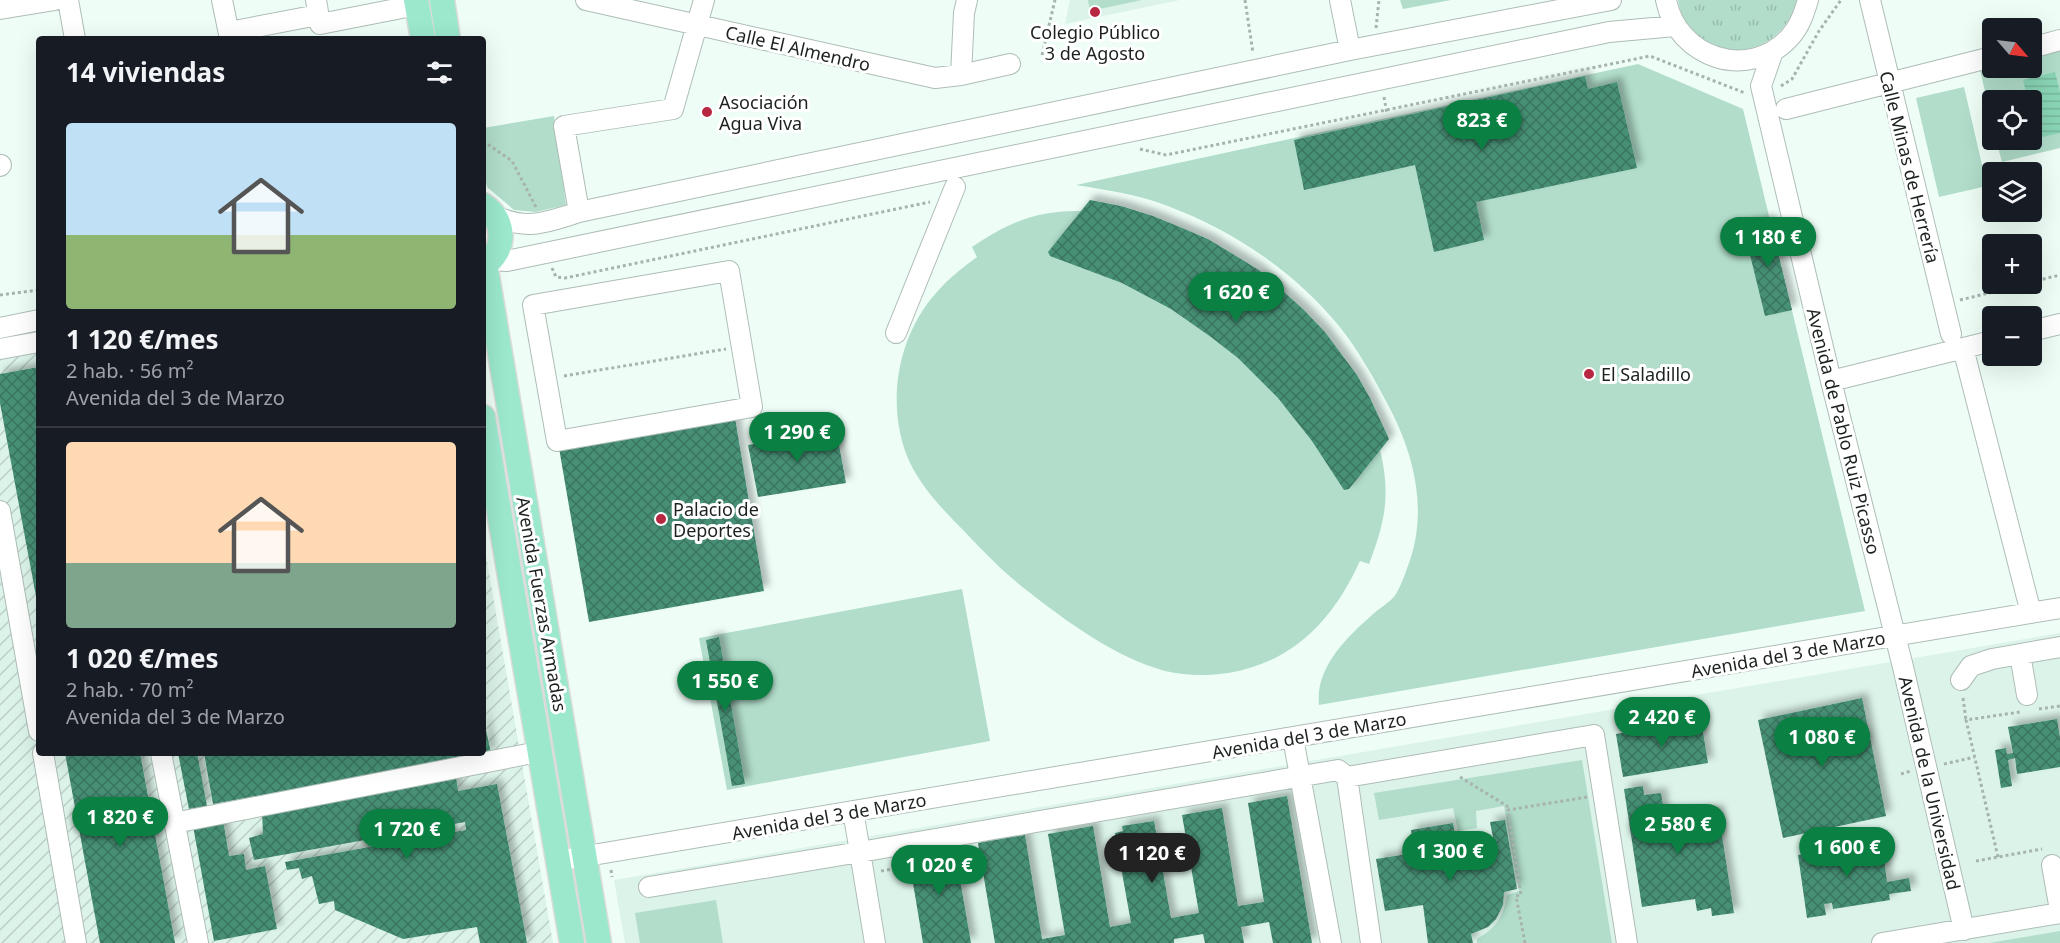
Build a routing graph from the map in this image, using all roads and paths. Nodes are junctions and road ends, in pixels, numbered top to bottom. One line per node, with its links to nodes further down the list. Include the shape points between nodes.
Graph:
1 (50, 0): 18 (street)
2 (68, 0): 22 (street)
3 (222, 0): 23 (street)
4 (586, 0): 19 (street, Calle El Almendro)
5 (704, 0): 19 (street)
6 (967, 0): 34 (street)
7 (1054, 0): 29 (path)
8 (1245, 0): 30 (path)
9 (1341, 0): 27 (street)
10 (1379, 0): 21 (path)
11 (1611, 0): 27 (street)
12 (1666, 0): 20 (street)
13 (1808, 0): 28 (street, via 1802,20)
14 (1841, 0): 37 (path, via 1792,79 1779,87)
15 (1870, 0): 35 (street, Calle Minas de Herrería)
16 (416, 2): 17 (street, via 320,24); 24 (main road)
17 (317, 7): 23 (street)
18 (0, 9)
19 (697, 25): 34 (street, Calle El Almendro, via 935,78); 44 (street, via 673,109 564,126)
20 (1675, 26): 31 (street, via 1697,49); 46 (street, via 1609,32)
21 (1376, 31)
22 (74, 36)
23 (230, 36)
24 (422, 36)
25 (2060, 40): 26 (street)
26 (2042, 45)
27 (1350, 50): 44 (street)
28 (1773, 51): 31 (street, via 1759,57); 37 (street)
29 (1042, 55)
30 (1254, 60)
31 (1727, 60): 37 (street)
32 (1982, 60): 35 (street)
33 (1010, 64): 34 (street, Calle El Almendro)
34 (962, 75)
35 (1889, 83): 38 (street); 53 (street, Calle Minas de Herrería)
36 (1383, 88): 39 (path)
37 (1761, 88): 39 (path, via 1744,94 1650,56); 65 (street, Avenida de Pablo Ruiz Picasso)
38 (1786, 109)
39 (1387, 112): 41 (path, via 1166,155)
40 (486, 143): 45 (path, via 512,161)
41 (1140, 149)
42 (955, 187): 46 (path, via 939,190 929,203 558,279 553,274); 58 (street)
43 (489, 211): 45 (street, via 510,223); 47 (main road, via 500,227 501,239 498,251)
44 (579, 212): 45 (street)
45 (542, 223)
46 (549, 252): 47 (street)
47 (486, 264): 93 (main road, Avenida Fuerzas Armadas)
48 (2060, 275): 49 (path)
49 (2042, 279)
50 (36, 290): 52 (path)
51 (1985, 294): 53 (path)
52 (0, 295)
53 (1944, 304): 60 (street, Calle Minas de Herrería)
54 (36, 321): 56 (street)
55 (2060, 324): 57 (street)
56 (0, 328)
57 (2042, 328)
58 (896, 333)
59 (1982, 340): 60 (street)
60 (1957, 341): 65 (street); 69 (street, Calle Minas de Herrería)
61 (36, 343): 63 (street)
62 (742, 347): 64 (path); 64 (street, via 752,407 557,441); 64 (street, via 729,271 533,305)
63 (0, 349)
64 (546, 380)
65 (1832, 381): 70 (street, Avenida de Pablo Ruiz Picasso)
66 (486, 435): 79 (main road, Avenida Fuerzas Armadas)
67 (0, 511): 76 (street)
68 (2060, 608): 69 (street, Avenida del 3 de Marzo)
69 (2031, 613): 70 (street, Avenida del 3 de Marzo)
70 (1895, 636): 78 (street, Avenida del 3 de Marzo); 99 (street, Avenida de la Universidad)
71 (2060, 647): 72 (street)
72 (2020, 654): 73 (street, via 1971,666); 74 (street)
73 (1960, 680): 77 (path)
74 (2029, 705): 75 (path); 77 (path)
75 (2060, 706)
76 (36, 714)
77 (1966, 720): 82 (path)
78 (1293, 738): 84 (street); 89 (street, Avenida del 3 de Marzo)
79 (538, 752): 90 (street); 95 (main road, Avenida Fuerzas Armadas)
80 (44, 756): 100 (street)
81 (162, 756): 90 (street)
82 (1975, 757): 83 (path); 94 (path)
83 (1937, 765)
84 (1300, 776): 85 (street, via 1338,770); 91 (street); 105 (street)
85 (1347, 777): 106 (street); 108 (street, via 1594,735)
86 (1460, 777): 88 (path, via 1508,806)
87 (1591, 796): 88 (path)
88 (1508, 810): 107 (path)
89 (853, 812): 91 (street); 93 (street, Avenida del 3 de Marzo)
90 (174, 823): 101 (street)
91 (860, 852): 97 (street); 104 (street)
92 (2051, 856): 94 (path); 98 (street)
93 (584, 857): 95 (street, Avenida del 3 de Marzo); 103 (main road, Avenida Fuerzas Armadas)
94 (1998, 857): 96 (path)
95 (557, 861): 102 (main road, Avenida Fuerzas Armadas)
96 (1976, 861)
97 (649, 887)
98 (2060, 911): 99 (street)
99 (1964, 930): 109 (street)
100 (76, 943)
101 (198, 943)
102 (572, 943)
103 (599, 943)
104 (875, 943)
105 (1331, 943)
106 (1371, 943)
107 (1525, 943)
108 (1627, 943)
109 (1882, 943)

